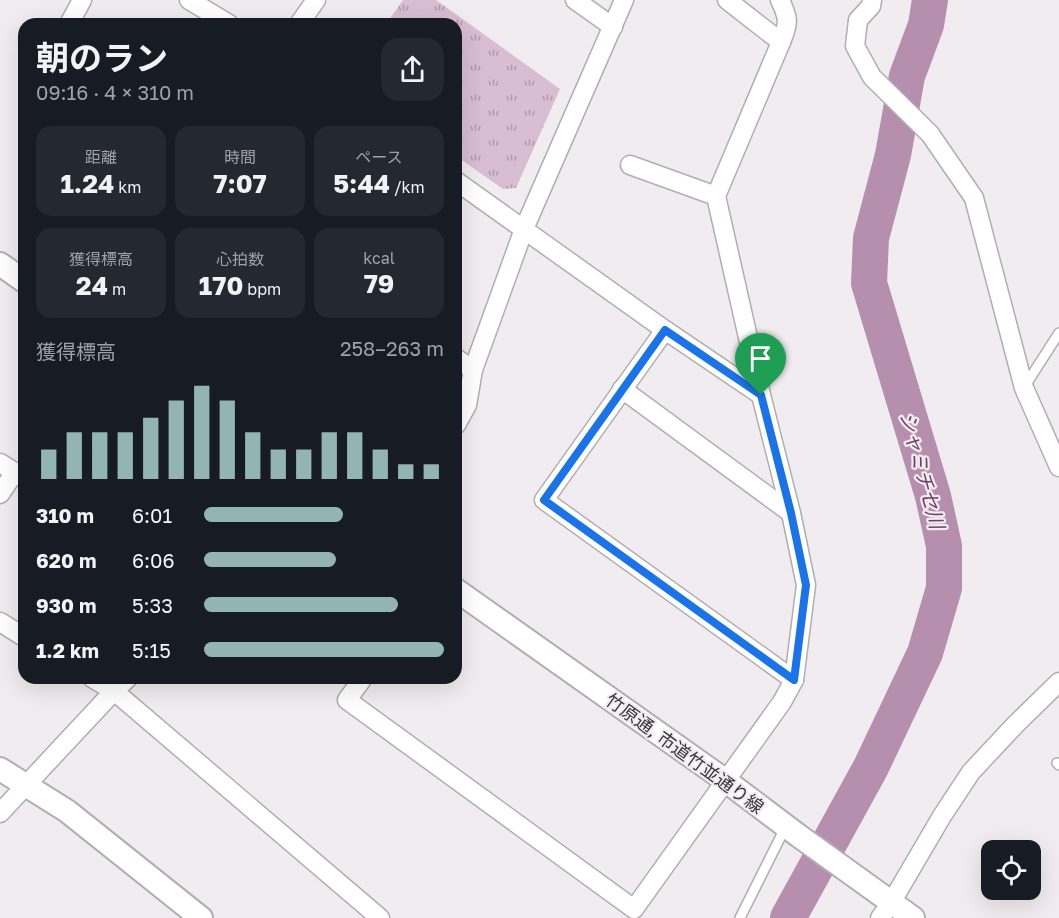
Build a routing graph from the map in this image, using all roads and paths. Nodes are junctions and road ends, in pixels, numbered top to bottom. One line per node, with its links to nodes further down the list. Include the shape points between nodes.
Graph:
1 (82, 0): 9 (street)
2 (189, 0): 10 (street)
3 (316, 0): 11 (street)
4 (575, 0): 12 (street)
5 (624, 0): 12 (street)
6 (727, 0): 13 (street)
7 (780, 0): 13 (street, via 788,26)
8 (872, 0): 24 (street, via 858,20 855,46 872,76 930,134 974,198)
9 (72, 18)
10 (219, 18)
11 (303, 18)
12 (613, 27): 17 (street)
13 (781, 42): 16 (street)
14 (630, 165): 16 (street)
15 (462, 185): 17 (street)
16 (716, 196): 26 (street)
17 (524, 229): 20 (street); 23 (street)
18 (0, 264): 19 (street)
19 (18, 277)
20 (665, 330): 25 (street); 26 (street)
21 (1059, 333): 24 (lane)
22 (462, 362): 23 (street)
23 (473, 370): 27 (street)
24 (1023, 388): 28 (street)
25 (622, 389): 31 (street); 35 (street, via 544,500)
26 (761, 395): 31 (street)
27 (462, 414)
28 (1059, 467)
29 (13, 471): 30 (street)
30 (0, 494)
31 (791, 513): 35 (street, via 806,585)
32 (462, 594): 42 (street, 竹原通, 市道竹並通り線)
33 (0, 622): 34 (street)
34 (18, 633)
35 (794, 680): 42 (street)
36 (1059, 682): 46 (street, via 971,772)
37 (102, 684): 40 (street)
38 (122, 684): 40 (street)
39 (359, 684): 47 (street, via 347,700)
40 (114, 691): 43 (street); 49 (street)
41 (0, 769): 43 (street)
42 (726, 781): 45 (street, 竹原通, 市道竹並通り線); 47 (street)
43 (25, 785): 44 (street); 48 (street, via 67,811)
44 (0, 813)
45 (792, 831): 46 (street, 竹原通, 市道竹並通り線, via 860,879); 50 (lane)
46 (886, 910): 51 (street, 竹原通, 市道竹並通り線)
47 (631, 913)
48 (201, 918)
49 (380, 918)
50 (740, 918)
51 (913, 918)

